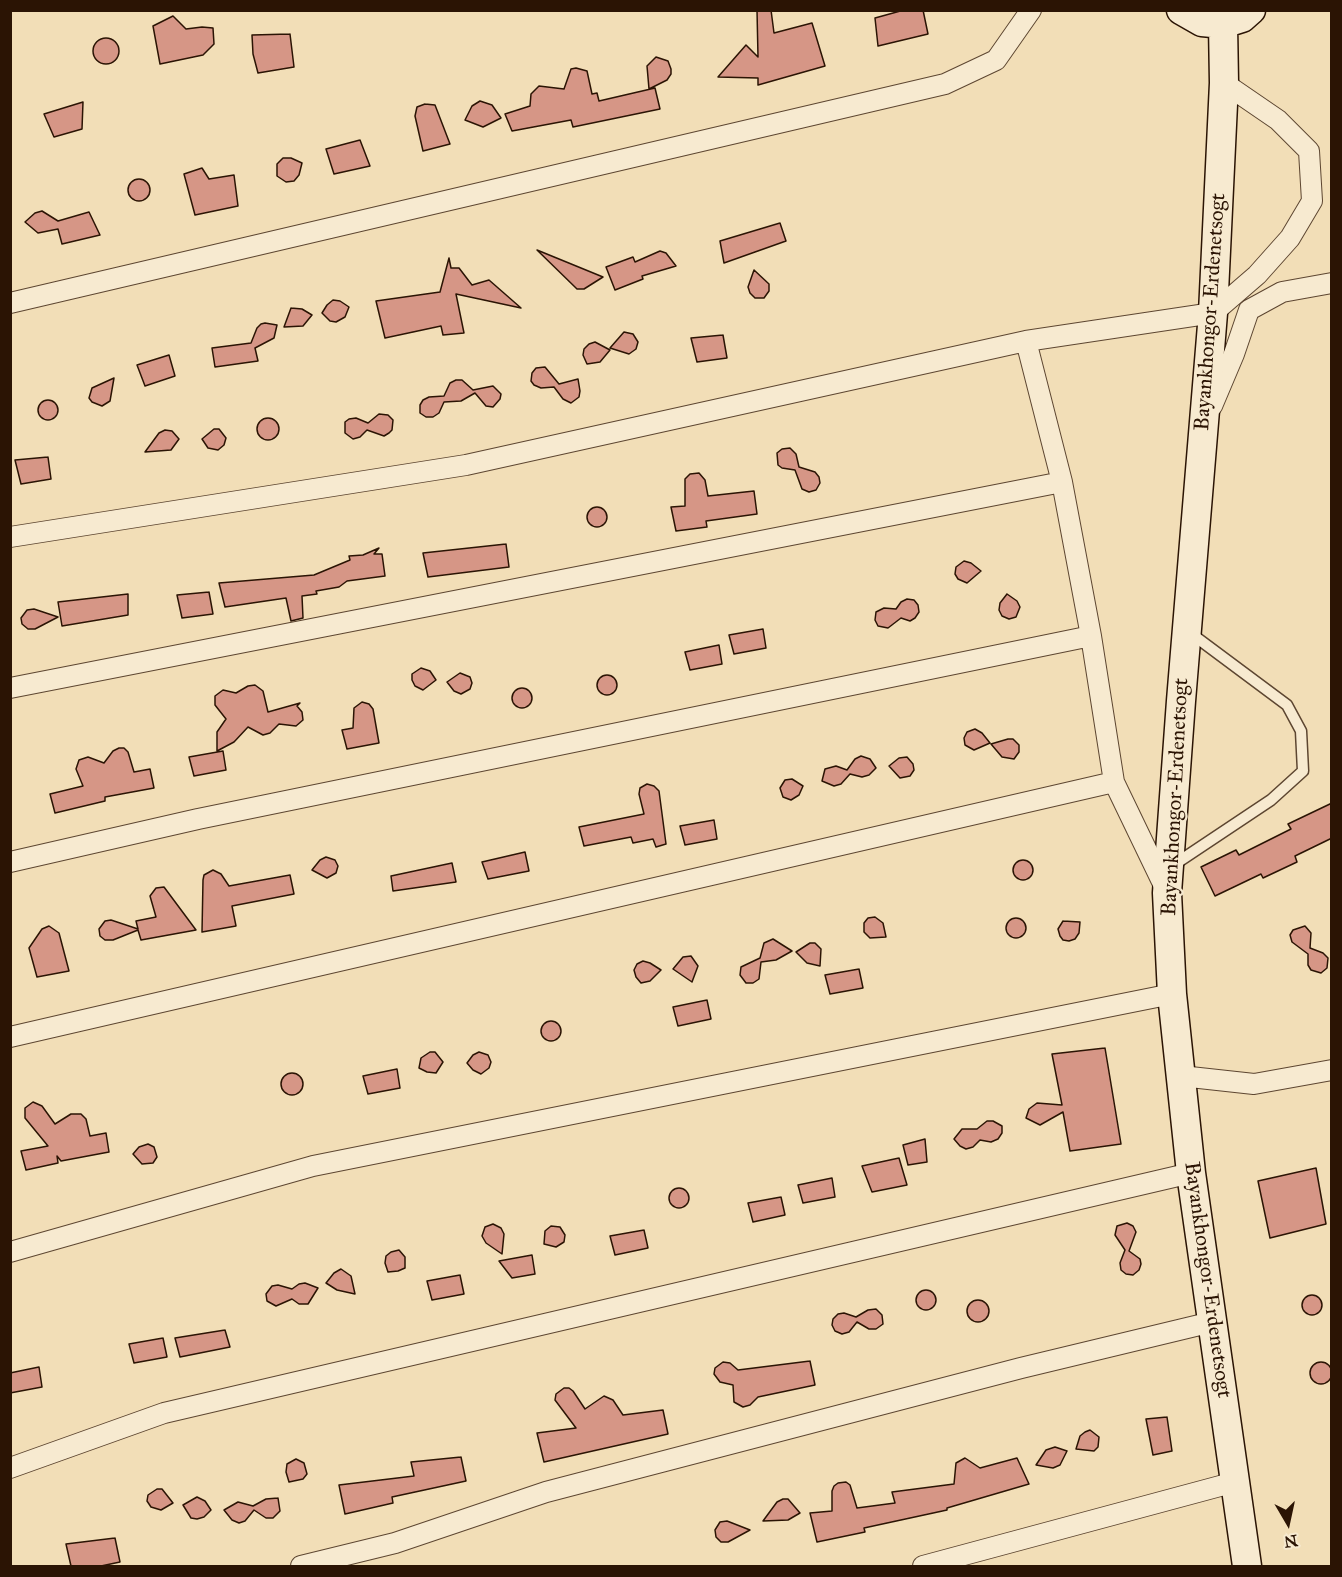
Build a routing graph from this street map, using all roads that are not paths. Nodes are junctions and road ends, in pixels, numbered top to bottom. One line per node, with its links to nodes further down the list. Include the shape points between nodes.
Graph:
1 (1031, 10): 7 (street, via 996,60 945,84)
2 (1181, 10): 4 (street, via 1202,22)
3 (1251, 10): 4 (street, via 1242,18)
4 (1223, 24): 5 (street, Bayankhongor-Erdenetsogt)
5 (1224, 83): 8 (street, Bayankhongor-Erdenetsogt); 8 (street, via 1278,120 1309,151 1311,201 1290,238 1257,275)
6 (1332, 283): 10 (street, via 1282,292 1249,310)
7 (10, 303)
8 (1213, 313): 9 (street); 10 (street, Bayankhongor-Erdenetsogt)
9 (1026, 340): 11 (street); 12 (street, via 466,465)
10 (1203, 425): 13 (street, Bayankhongor-Erdenetsogt)
11 (1062, 482): 14 (street); 15 (street)
12 (10, 537)
13 (1187, 630): 18 (street, Bayankhongor-Erdenetsogt); 18 (lane, via 1287,705 1301,731 1303,771)
14 (1091, 636): 16 (street); 17 (street, via 198,819)
15 (10, 688)
16 (1114, 782): 18 (street); 20 (street)
17 (10, 862)
18 (1168, 880): 19 (street, Bayankhongor-Erdenetsogt)
19 (1172, 994): 22 (street, Bayankhongor-Erdenetsogt); 24 (street, via 313,1166)
20 (10, 1037)
21 (1332, 1070): 22 (street, via 1254,1084)
22 (1181, 1076): 23 (street, Bayankhongor-Erdenetsogt)
23 (1191, 1173): 25 (street, Bayankhongor-Erdenetsogt); 26 (street, via 164,1413)
24 (10, 1252)
25 (1212, 1323): 27 (street, Bayankhongor-Erdenetsogt); 28 (street, via 1021,1368 546,1492 395,1543)
26 (10, 1468)
27 (1235, 1482): 29 (street); 30 (street, Bayankhongor-Erdenetsogt)
28 (301, 1566)
29 (923, 1566)
30 (1247, 1566)

